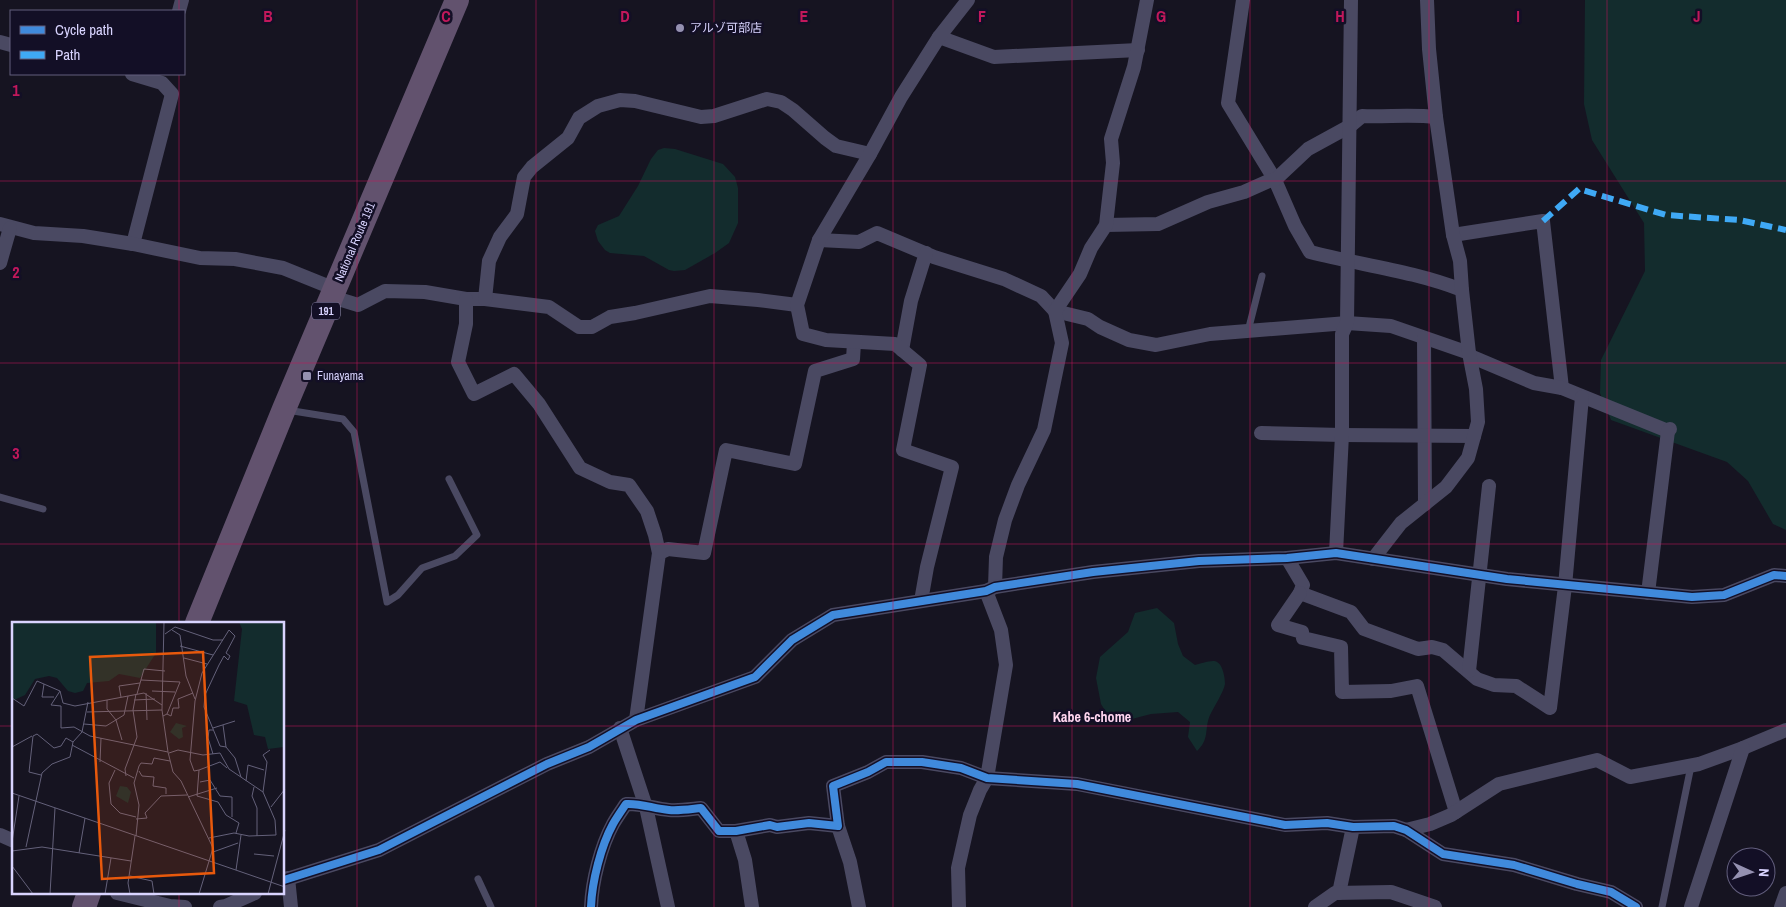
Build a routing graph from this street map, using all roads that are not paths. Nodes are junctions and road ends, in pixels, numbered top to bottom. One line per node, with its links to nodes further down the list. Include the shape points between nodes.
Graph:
1 (457, 0): 25 (highway, National Route 191 / 191)
2 (968, 0): 7 (street)
3 (1148, 0): 8 (street)
4 (1243, 0): 14 (street, via 1228,102)
5 (1352, 0): 12 (street)
6 (1427, 0): 11 (street)
7 (939, 37): 8 (street, via 994,57); 13 (street)
8 (1138, 50): 15 (street, via 1111,138)
9 (140, 75): 10 (street)
10 (163, 78): 19 (street, via 172,94)
11 (1436, 117): 12 (street, via 1362,116); 17 (street)
12 (1350, 126): 14 (street, via 1308,149); 21 (street)
13 (870, 154): 18 (street); 27 (street, via 836,146 793,110 781,102 767,99 701,117 635,101 620,100 598,106 579,118 568,138 524,177 517,214 489,261)
14 (1275, 180): 15 (street, via 1208,202 1158,224); 21 (street, via 1310,252)
15 (1106, 225): 29 (street, via 1090,248 1080,274)
16 (5, 226): 19 (street, via 34,233); 22 (street)
17 (1453, 235): 24 (street, via 1460,261); 36 (street, via 1543,221)
18 (819, 240): 20 (street, via 859,242 877,233); 28 (street)
19 (133, 244): 25 (street, via 200,258 235,259 283,268)
20 (926, 253): 29 (street, via 1004,279 1041,296); 34 (street, via 911,301)
21 (1347, 261): 24 (street, via 1391,268); 30 (street)
22 (0, 263)
23 (1262, 276): 31 (lane)
24 (1462, 290): 35 (street)
25 (333, 293): 26 (street, via 358,305 385,291); 38 (highway, National Route 191 / 191)
26 (466, 298): 27 (street); 48 (street, via 466,324 458,362 474,394 514,374 539,404 580,468 610,482 629,485 646,511)
27 (484, 299): 28 (street, via 549,307 579,327 592,327 610,317 710,296)
28 (797, 306): 33 (street, via 803,334)
29 (1055, 311): 31 (street, via 1088,320 1129,340 1156,345 1210,334); 55 (street, via 1062,343 1044,430 1005,520)
30 (1347, 322): 31 (street); 32 (street, via 1391,326); 40 (street, via 1342,334)
31 (1248, 331)
32 (1424, 338): 35 (street); 41 (street)
33 (854, 343): 34 (street, via 895,344); 48 (street, via 853,359 815,371 795,464 726,450 704,553 668,548)
34 (902, 350): 58 (street, via 920,365 903,450 952,467)
35 (1470, 354): 36 (street, via 1534,383); 42 (street, via 1478,422)
36 (1562, 388): 37 (street)
37 (1582, 397): 54 (street); 57 (street, via 1669,430)
38 (284, 409): 43 (lane, via 343,420 354,432 387,602 398,595 422,568 455,556 477,535); 59 (highway, National Route 191 / 191)
39 (1261, 433): 40 (street)
40 (1342, 435): 41 (street); 49 (street)
41 (1425, 436): 42 (street); 46 (street)
42 (1474, 436): 46 (street, via 1468,458 1446,487)
43 (449, 479)
44 (1489, 486): 52 (street)
45 (0, 497): 47 (lane)
46 (1425, 504): 51 (street, via 1401,523)
47 (43, 509)
48 (659, 553): 61 (street)
49 (1336, 553): 50 (street); 51 (street)
50 (1287, 558): 55 (street, via 1093,572); 56 (street, via 1304,586)
51 (1372, 559): 52 (street)
52 (1478, 575): 54 (street); 60 (street)
53 (1786, 576): 57 (street, via 1774,575 1724,595)
54 (1565, 586): 57 (street); 60 (street, via 1550,708 1516,686 1494,685 1477,679)
55 (990, 589): 58 (street); 66 (street, via 1006,665)
56 (1300, 593): 60 (street, via 1351,612 1364,629 1418,649 1432,647 1443,650); 68 (street, via 1278,625 1302,632 1303,638 1341,647 1342,692 1391,691 1418,686)
57 (1648, 594)
58 (921, 601): 61 (street, via 833,615 792,640 755,677)
59 (197, 622)
60 (1469, 671)
61 (636, 720): 62 (street)
62 (620, 728): 67 (street); 75 (street, via 379,850)
63 (1786, 730): 64 (street)
64 (1743, 748): 65 (street); 97 (street)
65 (1691, 766): 68 (street, via 1630,777 1597,760 1500,784); 96 (lane)
66 (987, 778): 69 (street, via 961,768 922,762 886,762 834,786); 70 (street, via 1077,784 1285,825 1327,823); 92 (street, via 970,815 958,868)
67 (646, 807): 72 (street, via 670,811 701,808 719,831); 88 (street, via 640,803 626,804 613,824 591,889); 89 (street)
68 (1456, 812): 71 (street)
69 (838, 826): 72 (street, via 809,822); 91 (street, via 850,862)
70 (1353, 827): 71 (street, via 1394,826); 77 (street)
71 (1406, 830): 95 (street, via 1442,854 1514,865 1611,892)
72 (736, 831): 90 (street, via 745,860)
73 (0, 835): 74 (street)
74 (12, 840)
75 (286, 879): 86 (street)
76 (478, 879): 87 (lane)
77 (1340, 893): 93 (street, via 1334,893); 94 (street, via 1391,892)
78 (89, 894): 83 (highway)
79 (121, 894): 82 (street)
80 (253, 894): 85 (street)
81 (1786, 894): 98 (street)
82 (170, 906): 84 (street)
83 (84, 907)
84 (185, 907)
85 (220, 907)
86 (291, 907)
87 (491, 907)
88 (591, 907)
89 (668, 907)
90 (752, 907)
91 (859, 907)
92 (959, 907)
93 (1315, 907)
94 (1436, 907)
95 (1636, 907)
96 (1662, 907)
97 (1691, 907)
98 (1781, 907)

